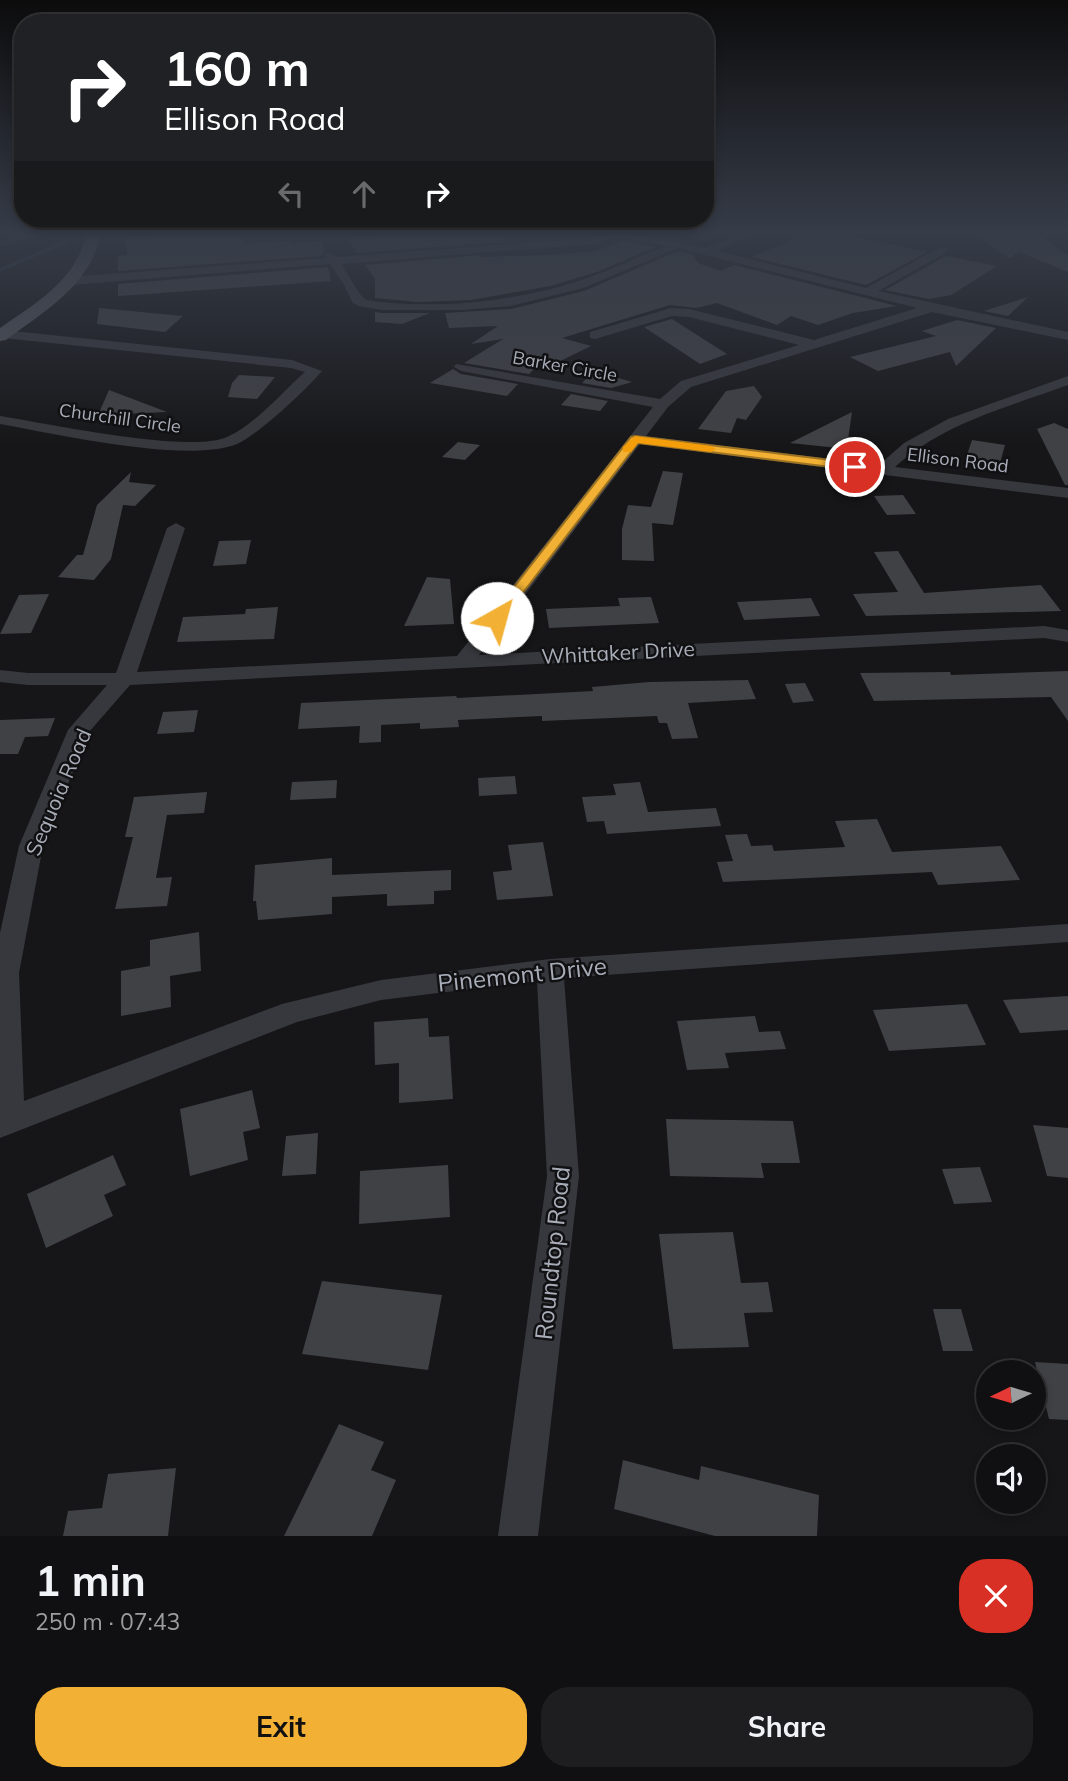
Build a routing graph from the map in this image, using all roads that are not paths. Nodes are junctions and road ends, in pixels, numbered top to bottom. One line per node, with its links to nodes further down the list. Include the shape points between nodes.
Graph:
1 (41, 304): 6 (main road)
2 (365, 304): 3 (street)
3 (491, 304)
4 (914, 304): 5 (street)
5 (931, 308): 8 (street); 9 (street)
6 (1, 335): 13 (street, Churchill Circle, via 292,364 315,372 231,442 153,444)
7 (595, 335): 9 (street, via 671,312)
8 (1068, 336)
9 (813, 344): 12 (street, via 686,384)
10 (461, 367): 12 (street, Barker Circle)
11 (1068, 380): 15 (street, via 953,422 909,446)
12 (663, 404): 14 (street)
13 (0, 420)
14 (635, 439): 15 (street, Ellison Road); 19 (street)
15 (882, 470): 16 (street, Ellison Road)
16 (1068, 493)
17 (176, 528): 21 (street, Sequoia Road)
18 (1068, 636): 19 (street, Whittaker Drive, via 1044,632)
19 (464, 659): 21 (street, Whittaker Drive)
20 (0, 676): 21 (street, Whittaker Drive)
21 (124, 678): 24 (street, Sequoia Road, via 79,730 32,846 5,973)
22 (1068, 933): 23 (street, Pinemont Drive)
23 (550, 969): 24 (street, Pinemont Drive, via 382,990 292,1012); 25 (street, Roundtop Road, via 563,1176)
24 (5, 1122)
25 (518, 1536)

